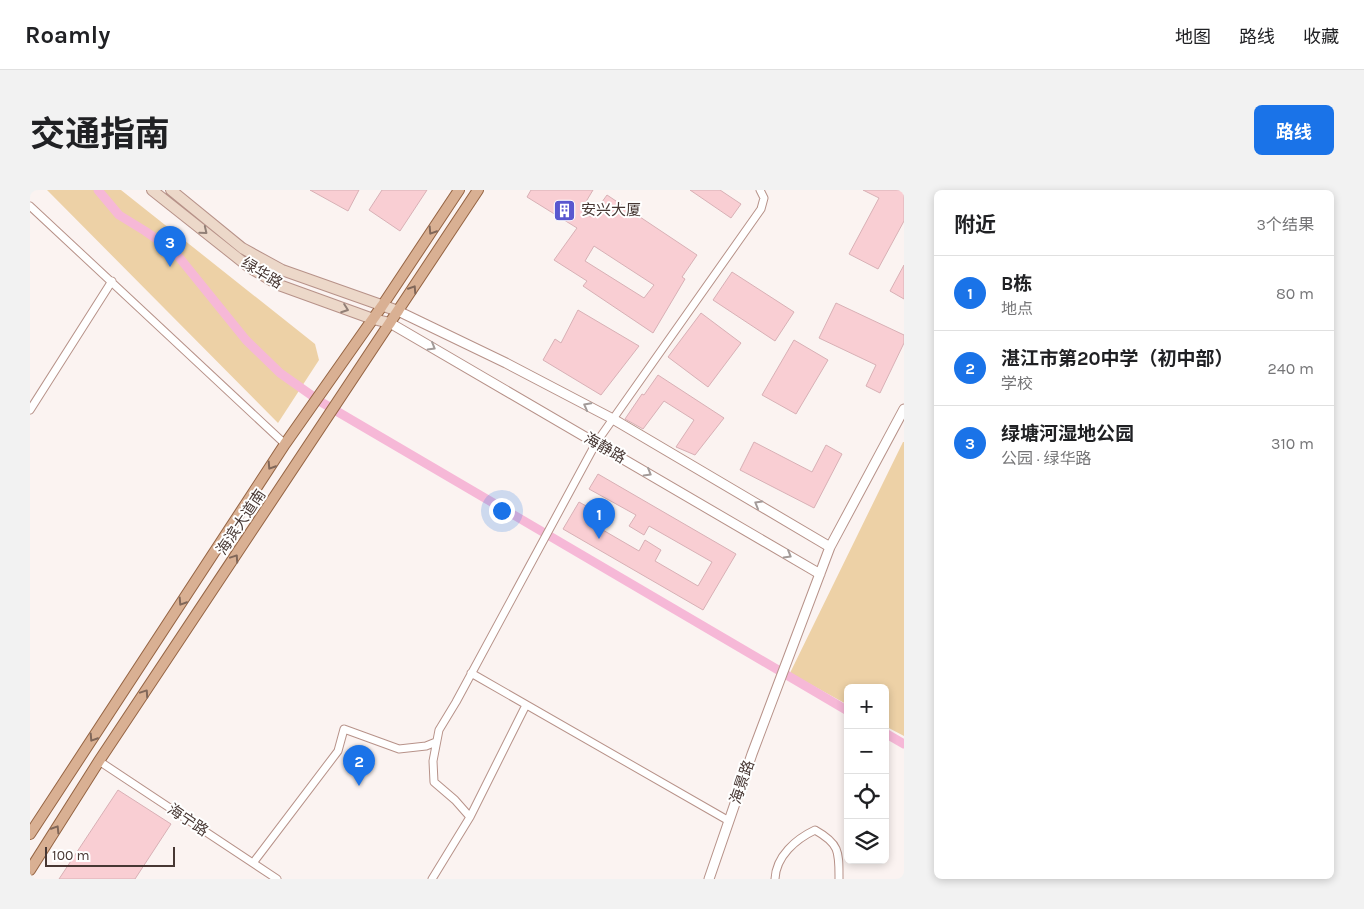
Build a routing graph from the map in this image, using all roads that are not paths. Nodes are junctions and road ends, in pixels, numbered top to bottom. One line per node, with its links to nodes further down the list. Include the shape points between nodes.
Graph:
1 (152, 190): 12 (main road, 绿华路, one-way to 12, via 249,267 279,285)
2 (171, 190): 10 (main road, 绿华路, via 242,248 282,270)
3 (458, 190): 10 (main road, 海滨大道南, one-way to 10)
4 (478, 190): 11 (main road, 海滨大道南, one-way to 4)
5 (760, 190): 7 (street)
6 (770, 190): 7 (street)
7 (764, 198): 16 (street, via 761,209)
8 (30, 206): 9 (street)
9 (112, 281): 14 (street); 18 (street)
10 (382, 306): 11 (main road, 绿华路); 12 (main road, 海滨大道南)
11 (398, 310): 13 (main road, 海滨大道南); 16 (street, 海静路, one-way to 11)
12 (372, 319): 13 (main road, 绿华路); 18 (main road, 海滨大道南)
13 (390, 322): 17 (street, 海静路, one-way to 17); 24 (main road, 海滨大道南, one-way to 13)
14 (30, 410)
15 (903, 413): 19 (street, 海景路)
16 (612, 419): 17 (street); 19 (street, 海静路, one-way to 16)
17 (596, 443): 20 (street, 海静路, one-way to 20); 21 (street)
18 (285, 444): 27 (main road, 海滨大道南, one-way to 27)
19 (830, 547): 20 (street, 海景路)
20 (820, 574): 26 (street, 海景路)
21 (471, 673): 22 (street); 23 (street, via 439,730)
22 (526, 705): 25 (street); 26 (street)
23 (436, 742): 25 (street, via 434,782); 28 (street, via 399,748 344,730 338,751)
24 (99, 761): 28 (street, 海宁路); 29 (main road, 海滨大道南, one-way to 24)
25 (470, 817): 31 (street)
26 (729, 821): 32 (street, 海景路)
27 (30, 834)
28 (252, 863): 30 (street, 海宁路)
29 (30, 870)
30 (276, 879)
31 (432, 879)
32 (709, 879)
33 (775, 879): 34 (street, via 787,850 815,830 837,848)
34 (839, 879)

